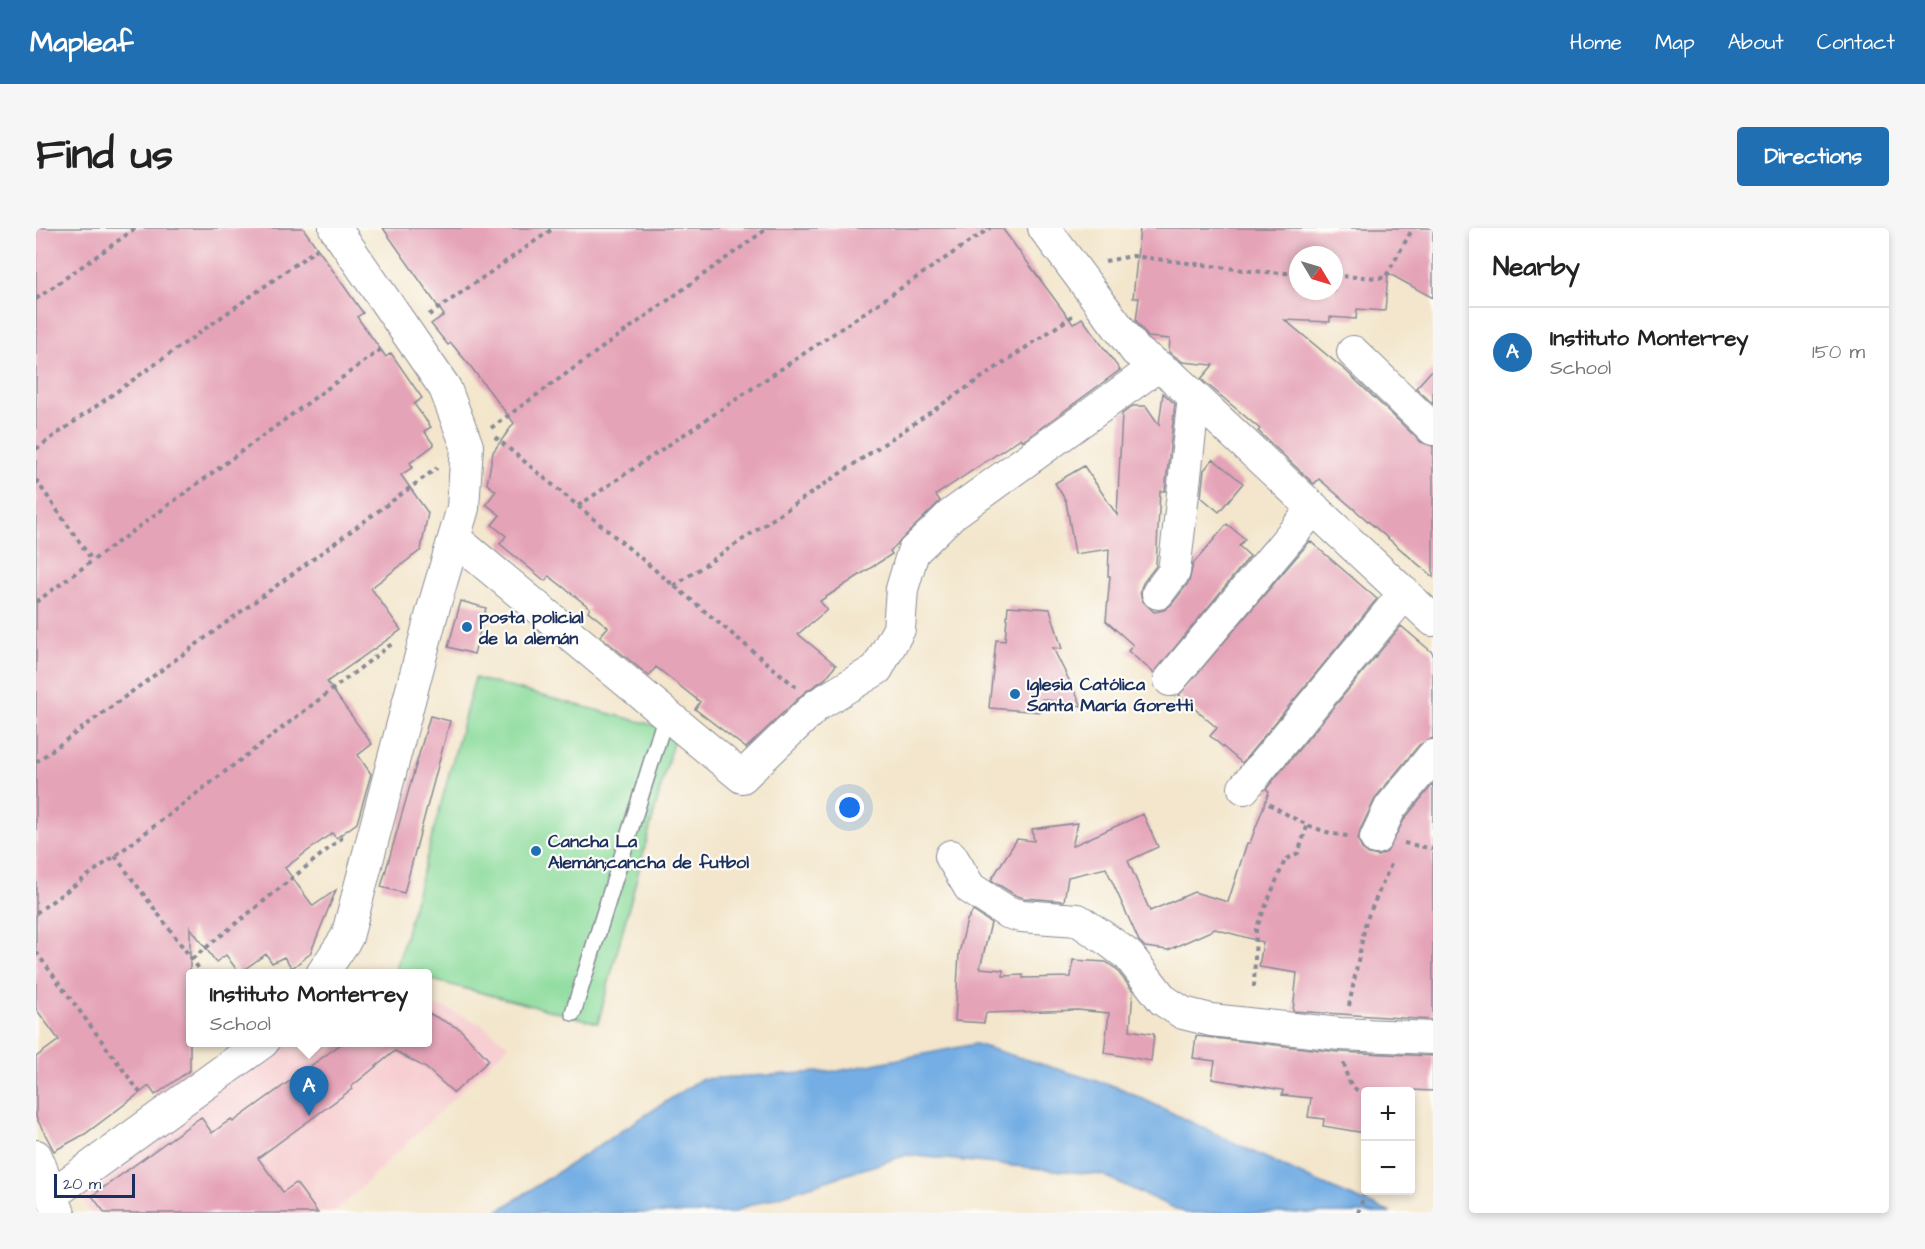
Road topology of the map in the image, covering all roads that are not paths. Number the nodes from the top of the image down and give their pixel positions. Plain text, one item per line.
1 (1044, 228) edge
2 (337, 231) edge
3 (1353, 352) dead end
4 (1155, 368) junction
5 (1194, 397) junction
6 (1433, 429) edge
7 (1314, 508) junction
8 (455, 539) junction
9 (1158, 592) dead end
10 (1405, 593) junction
11 (1433, 620) edge
12 (1170, 680) dead end
13 (666, 715) junction
14 (1433, 756) edge
15 (1244, 788) road end
16 (1388, 840) road end
17 (951, 856) dead end
18 (325, 969) edge
19 (573, 1013) dead end
20 (1433, 1038) edge
21 (256, 1047) edge
22 (36, 1156) edge
23 (56, 1203) edge

1 - 4 street
2 - 8 street
3 - 6 street
4 - 5 street
4 - 13 street
5 - 7 street
5 - 9 street
7 - 10 street
7 - 12 street
8 - 13 street
8 - 18 street
10 - 11 street
10 - 15 street
13 - 19 lane
14 - 16 street
17 - 20 street
21 - 23 street
22 - 23 street

